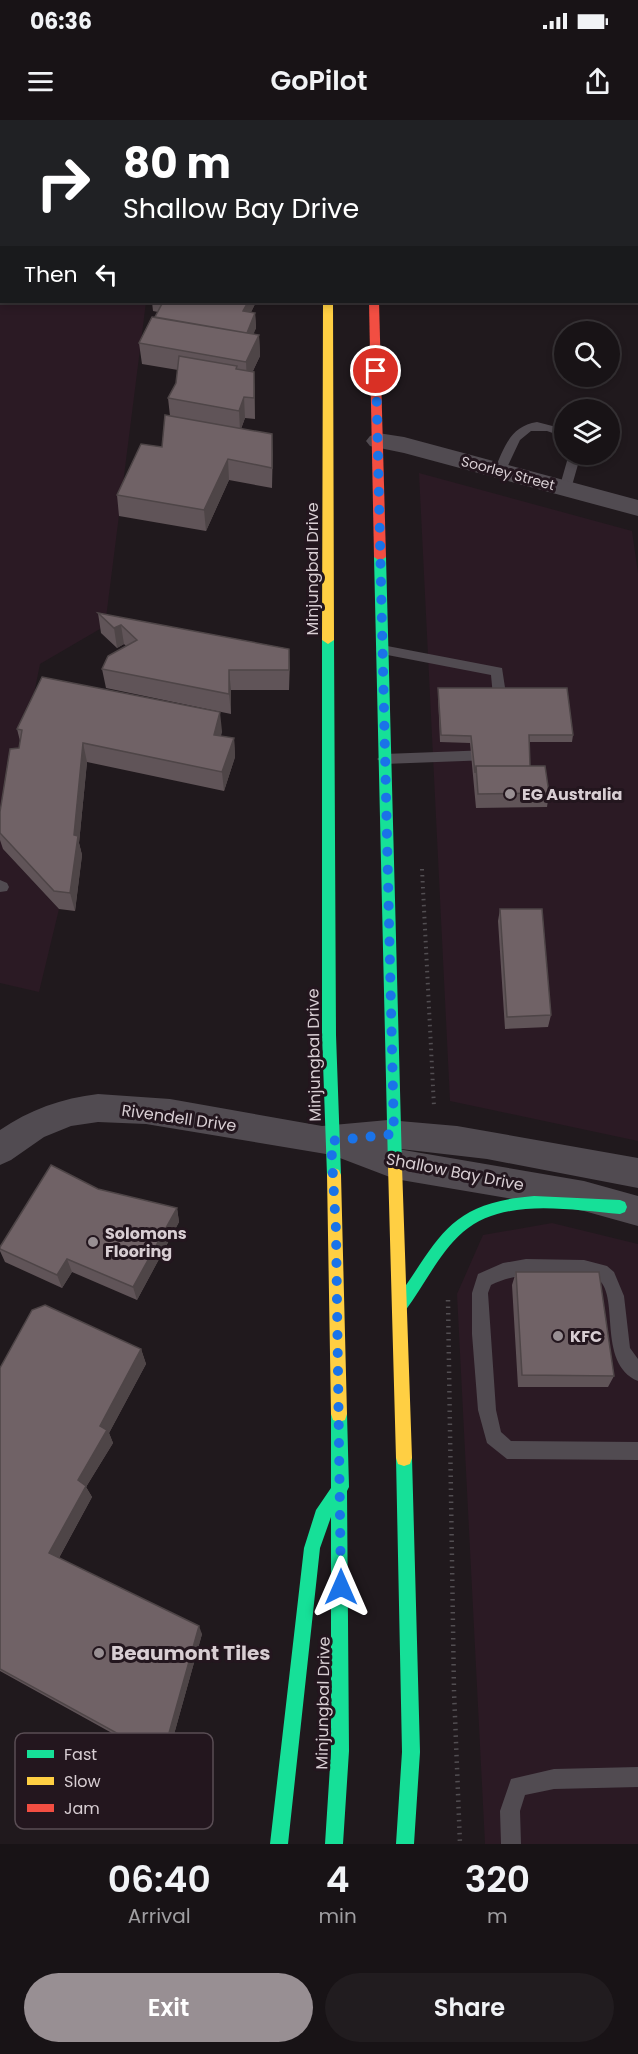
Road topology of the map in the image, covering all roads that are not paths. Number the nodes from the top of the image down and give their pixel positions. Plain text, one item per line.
1 (328, 303) edge
2 (374, 303) edge
3 (554, 430) edge
4 (378, 441) junction
5 (572, 465) edge
6 (500, 471) junction
7 (565, 489) junction
8 (638, 508) edge
9 (382, 650) junction
10 (502, 719) edge
11 (506, 755) edge
12 (384, 759) junction
13 (331, 1141) junction
14 (394, 1149) junction
15 (0, 1150) edge
16 (638, 1173) edge
17 (629, 1209) edge
18 (400, 1306) junction
19 (638, 1372) edge
20 (638, 1451) edge
21 (341, 1486) junction
22 (411, 1752) junction
23 (638, 1777) edge
24 (419, 1833) dead end
25 (279, 1844) edge
26 (334, 1844) edge
27 (405, 1844) edge
28 (512, 1844) edge

1 - 13 main road, Minjungbal Drive
2 - 4 main road
3 - 6 lane
4 - 6 street, Soorley Street
4 - 9 main road
5 - 7 lane
6 - 7 street, Soorley Street
7 - 8 street, Soorley Street
9 - 10 lane
9 - 12 main road
11 - 12 lane
12 - 14 main road
13 - 14 street, Shallow Bay Drive
13 - 15 street, Rivendell Drive
13 - 21 main road, Minjungbal Drive
14 - 16 street, Shallow Bay Drive
14 - 17 street, Shallow Bay Drive
14 - 18 main road
17 - 18 main road
18 - 22 main road
19 - 20 lane
21 - 25 main road
21 - 26 main road, Minjungbal Drive
22 - 24 main road
22 - 27 main road
23 - 28 lane

